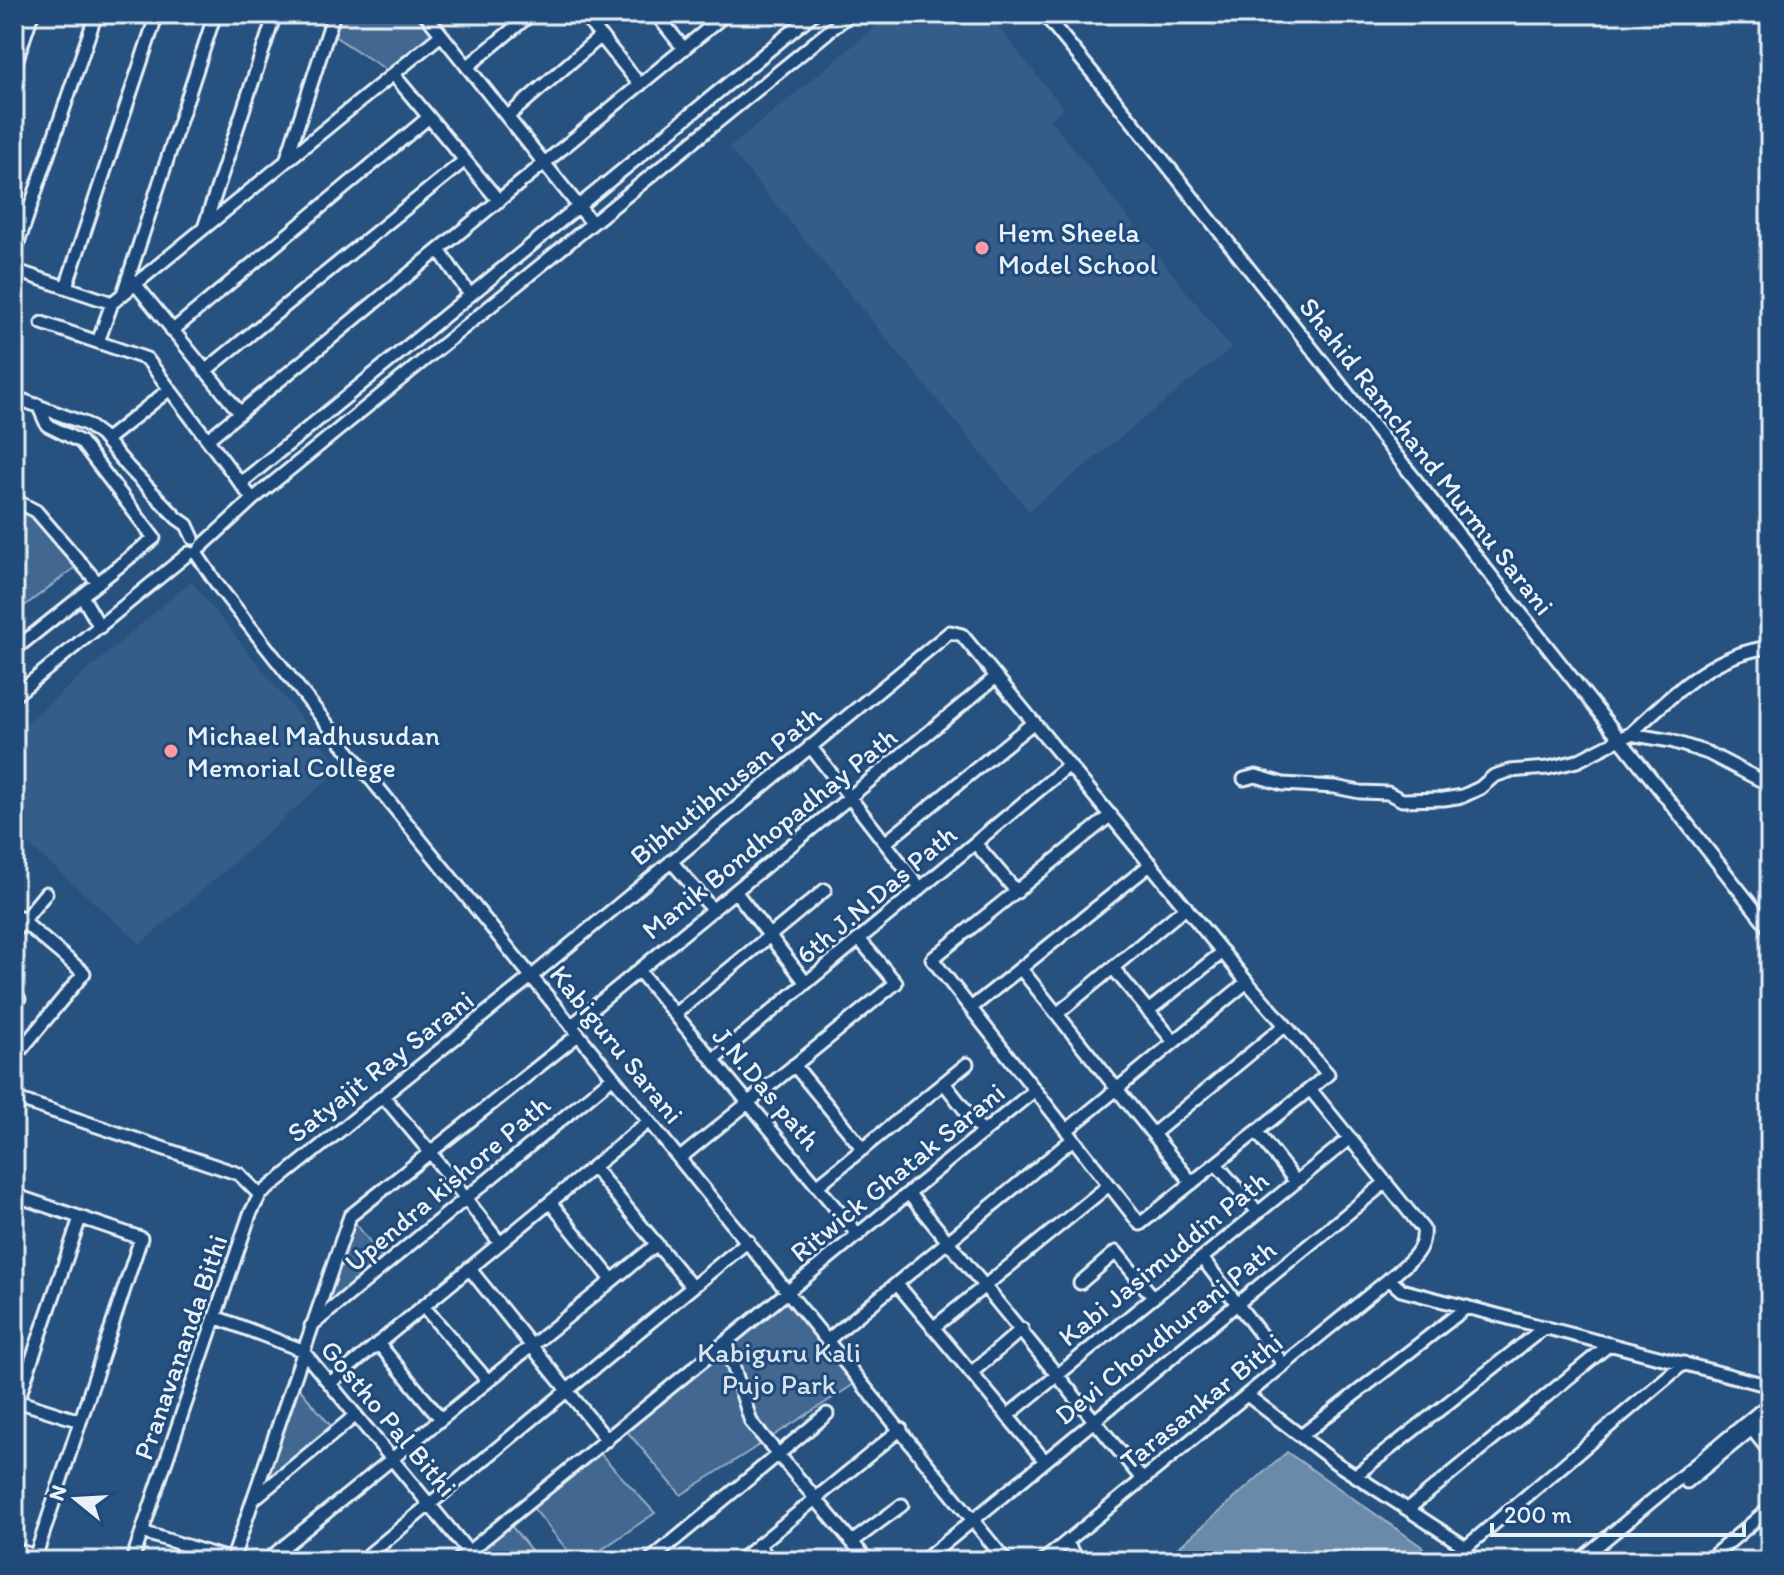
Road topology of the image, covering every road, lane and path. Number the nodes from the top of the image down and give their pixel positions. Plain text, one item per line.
1 (32, 14) edge
2 (96, 14) edge
3 (157, 14) edge
4 (215, 14) edge
5 (275, 14) edge
6 (334, 14) edge
7 (531, 14) edge
8 (583, 14) edge
9 (656, 14) edge
10 (726, 14) edge
11 (813, 14) edge
12 (840, 14) edge
13 (850, 14) edge
14 (1044, 14) edge
15 (430, 16) edge
16 (441, 35) junction
17 (601, 36) junction
18 (684, 49) junction
19 (467, 67) junction
20 (14, 68) edge
21 (393, 74) junction
22 (640, 85) junction
23 (429, 117) junction
24 (507, 117) junction
25 (465, 160) junction
26 (286, 162) junction
27 (545, 164) junction
28 (499, 201) junction
29 (579, 206) junction
30 (590, 221) junction
31 (203, 229) junction
32 (439, 250) junction
33 (14, 255) edge
34 (14, 270) edge
35 (132, 280) junction
36 (66, 287) junction
37 (470, 295) junction
38 (112, 303) junction
39 (42, 323) dead end
40 (172, 331) junction
41 (98, 342) junction
42 (205, 371) junction
43 (170, 389) junction
44 (14, 397) edge
45 (38, 405) junction
46 (240, 413) junction
47 (208, 439) junction
48 (106, 440) junction
49 (241, 483) junction
50 (250, 496) junction
51 (14, 500) edge
52 (194, 546) junction
53 (98, 583) junction
54 (82, 596) junction
55 (100, 627) junction
56 (1770, 647) edge
57 (14, 650) edge
58 (996, 677) junction
59 (14, 696) edge
60 (1034, 722) junction
61 (1625, 737) junction
62 (810, 746) junction
63 (1069, 765) junction
64 (1244, 779) dead end
65 (1770, 785) edge
66 (850, 797) junction
67 (1111, 815) junction
68 (885, 843) junction
69 (975, 843) junction
70 (671, 861) junction
71 (1151, 864) junction
72 (920, 888) junction
73 (825, 890) dead end
74 (735, 891) junction
75 (1017, 892) junction
76 (46, 893) dead end
77 (1186, 907) junction
78 (713, 910) junction
79 (18, 918) edge
80 (1770, 929) edge
81 (14, 932) edge
82 (770, 936) junction
83 (859, 939) junction
84 (1223, 952) junction
85 (1113, 968) junction
86 (1021, 969) junction
87 (639, 971) junction
88 (531, 977) junction
89 (1247, 982) junction
90 (806, 983) junction
91 (971, 1008) junction
92 (1148, 1011) junction
93 (675, 1014) junction
94 (1057, 1014) junction
95 (1285, 1025) junction
96 (575, 1030) junction
97 (1174, 1042) junction
98 (14, 1058) edge
99 (713, 1060) junction
100 (967, 1064) dead end
101 (794, 1065) junction
102 (613, 1077) junction
103 (944, 1083) junction
104 (1117, 1089) junction
105 (1310, 1089) junction
106 (1035, 1090) junction
107 (383, 1096) junction
108 (14, 1098) edge
109 (748, 1102) junction
110 (649, 1121) junction
111 (1257, 1132) junction
112 (983, 1133) junction
113 (1153, 1134) junction
114 (1070, 1135) junction
115 (1350, 1138) junction
116 (863, 1149) junction
117 (430, 1152) junction
118 (680, 1158) junction
119 (1216, 1164) junction
120 (593, 1167) junction
121 (1296, 1182) junction
122 (1386, 1182) junction
123 (1192, 1183) junction
124 (1109, 1185) junction
125 (817, 1186) junction
126 (909, 1194) junction
127 (260, 1195) junction
128 (16, 1196) edge
129 (465, 1199) junction
130 (550, 1202) junction
131 (14, 1210) edge
132 (1258, 1212) junction
133 (80, 1218) junction
134 (858, 1235) junction
135 (748, 1241) junction
136 (950, 1242) junction
137 (500, 1243) junction
138 (657, 1244) junction
139 (1202, 1258) junction
140 (469, 1268) junction
141 (1389, 1279) junction
142 (612, 1280) junction
143 (1080, 1283) dead end
144 (897, 1284) junction
145 (985, 1285) junction
146 (692, 1287) junction
147 (789, 1291) junction
148 (1153, 1297) junction
149 (1237, 1304) junction
150 (423, 1306) junction
151 (1467, 1307) junction
152 (215, 1317) junction
153 (311, 1326) junction
154 (1545, 1327) junction
155 (933, 1328) junction
156 (1022, 1329) junction
157 (829, 1339) junction
158 (378, 1343) junction
159 (726, 1343) junction
160 (1610, 1344) junction
161 (531, 1346) junction
162 (302, 1350) junction
163 (1684, 1363) junction
164 (1284, 1365) junction
165 (971, 1373) junction
166 (1056, 1376) junction
167 (488, 1381) junction
168 (330, 1383) junction
169 (1770, 1386) edge
170 (567, 1390) junction
171 (1247, 1395) junction
172 (1770, 1403) edge
173 (15, 1404) edge
174 (827, 1414) dead end
175 (1770, 1414) edge
176 (356, 1415) junction
177 (1007, 1416) junction
178 (441, 1419) junction
179 (80, 1421) junction
180 (1094, 1421) junction
181 (1749, 1426) junction
182 (901, 1429) junction
183 (1301, 1436) junction
184 (607, 1440) junction
185 (1770, 1452) edge
186 (780, 1453) junction
187 (392, 1459) junction
188 (1045, 1461) junction
189 (1356, 1475) junction
190 (1143, 1480) junction
191 (816, 1498) junction
192 (253, 1500) junction
193 (429, 1504) junction
194 (902, 1505) dead end
195 (1770, 1508) edge
196 (1408, 1509) junction
197 (974, 1519) junction
198 (142, 1532) junction
199 (852, 1542) junction
200 (1066, 1543) junction
201 (758, 1545) junction
202 (1465, 1548) junction
203 (14, 1549) edge
204 (472, 1556) edge
205 (35, 1559) edge
206 (132, 1561) edge
207 (233, 1561) edge
208 (266, 1561) edge
209 (361, 1561) edge
210 (457, 1561) edge
211 (649, 1561) edge
212 (739, 1561) edge
213 (771, 1561) edge
214 (868, 1561) edge
215 (923, 1561) edge
216 (1006, 1561) edge
217 (1043, 1561) edge
218 (1080, 1561) edge
219 (1475, 1561) edge
220 (1579, 1561) edge
221 (1591, 1561) edge
222 (1707, 1561) edge

1 - 20 street
2 - 33 street
3 - 36 street
4 - 35 street
5 - 31 street
6 - 26 street
7 - 19 street
8 - 17 street
9 - 18 street
10 - 18 street
11 - 29 street
12 - 30 street
13 - 30 street
14 - 61 street, Shahid Ramchand Murmu Sarani
15 - 16 street
16 - 19 street
16 - 21 street
17 - 22 street
17 - 24 street
18 - 22 street
19 - 24 street
21 - 23 street
21 - 26 street
22 - 27 street
23 - 25 street
23 - 40 street
24 - 27 street
25 - 28 street
25 - 42 street
26 - 31 street
27 - 28 street
27 - 29 street
28 - 32 street
29 - 30 street
29 - 37 street
30 - 50 street
30 - 52 street
31 - 35 street
32 - 37 street
32 - 46 street
34 - 36 street
35 - 38 street
35 - 40 street
36 - 38 street
37 - 49 street
38 - 41 street
39 - 41 street
40 - 42 street
41 - 43 street
42 - 46 street
43 - 47 street
43 - 48 street
44 - 45 street, Kabiguru Sarani
45 - 48 street, Kabiguru Sarani
45 - 53 street
46 - 47 street
47 - 49 street
48 - 52 street, Kabiguru Sarani
49 - 50 street
50 - 52 street
51 - 53 street
52 - 55 street
52 - 88 street, Kabiguru Sarani
53 - 54 street
54 - 55 street
54 - 57 street
55 - 59 street
56 - 61 street
58 - 60 street
58 - 62 street, Bibhutibhusan Path
58 - 66 street, Manik Bondhopadhay Path
60 - 63 street
60 - 68 street
61 - 64 street
61 - 65 street
61 - 80 street, Shahid Ramchand Murmu Sarani
62 - 66 street
62 - 70 street, Bibhutibhusan Path
63 - 67 street
63 - 69 street, 6th J.N.Das Path
66 - 68 street
66 - 74 street, Manik Bondhopadhay Path
67 - 71 street
67 - 75 street
68 - 72 street
69 - 72 street, 6th J.N.Das Path
69 - 75 street
70 - 78 street
70 - 88 street, Bibhutibhusan Path
71 - 77 street
71 - 86 street
72 - 83 street, 6th J.N.Das Path
73 - 82 street
74 - 78 street, Manik Bondhopadhay Path
74 - 82 street
75 - 91 street
76 - 79 street
77 - 84 street
77 - 85 street
78 - 87 street, Manik Bondhopadhay Path
79 - 81 street
79 - 98 street
82 - 90 street
82 - 93 street
83 - 90 street, 6th J.N.Das Path
83 - 101 street
84 - 89 street
84 - 92 street
85 - 92 street
85 - 94 street
86 - 91 street
86 - 94 street
87 - 93 street, J.N.Das path
87 - 96 street, Manik Bondhopadhay Path
88 - 96 street, Kabiguru Sarani
88 - 107 street, Satyajit Ray Sarani
89 - 95 street
89 - 97 street
90 - 99 street, 6th J.N.Das Path
91 - 106 street
92 - 97 street
93 - 99 street, J.N.Das path
94 - 104 street
95 - 105 street
95 - 113 street
96 - 102 street, Kabiguru Sarani
96 - 117 street, Manik Bondhopadhay Path
97 - 104 street
99 - 109 street, J.N.Das path
100 - 103 street
101 - 109 street
101 - 116 street
102 - 110 street, Kabiguru Sarani
102 - 129 street, Upendra kishore Path
103 - 112 street
103 - 116 street
104 - 113 street
104 - 114 street
105 - 111 street
105 - 115 street
106 - 112 street, Ritwick Ghatak Sarani
106 - 114 street
107 - 117 street
107 - 127 street, Satyajit Ray Sarani
108 - 127 street
109 - 118 street
109 - 125 street, J.N.Das path
110 - 118 street, Kabiguru Sarani
110 - 120 street
111 - 119 street
111 - 121 street
112 - 126 street, Ritwick Ghatak Sarani
113 - 123 street
114 - 124 street
114 - 136 street
115 - 121 street, Kabi Jasimuddin Path
115 - 122 street
116 - 125 street
117 - 129 street
117 - 153 street, Manik Bondhopadhay Path
118 - 135 street, Kabiguru Sarani
119 - 123 street
119 - 132 street
120 - 130 street
120 - 138 street
121 - 132 street, Kabi Jasimuddin Path
122 - 141 street, Tarasankar Bithi
122 - 149 street, Devi Choudhurani Path
123 - 124 street
124 - 145 street
125 - 134 street, J.N.Das path
126 - 134 street, Ritwick Ghatak Sarani
126 - 136 street
127 - 152 street, Pranavananda Bithi
128 - 131 street
128 - 133 street
129 - 137 street
129 - 153 street, Upendra kishore Path
130 - 137 street
130 - 142 street
132 - 139 street, Kabi Jasimuddin Path
133 - 173 street
133 - 179 street
134 - 147 street, Ritwick Ghatak Sarani
135 - 146 street
135 - 147 street, Kabiguru Sarani
136 - 144 street
136 - 145 street
137 - 140 street
138 - 142 street
138 - 146 street
139 - 148 street, Kabi Jasimuddin Path
139 - 149 street
140 - 150 street
140 - 161 street
141 - 151 street
141 - 164 street, Tarasankar Bithi
142 - 161 street
143 - 148 street
144 - 155 street
144 - 157 street
145 - 155 street
145 - 156 street
146 - 170 street
147 - 157 street, Kabiguru Sarani
147 - 159 street, Ritwick Ghatak Sarani
148 - 166 street, Kabi Jasimuddin Path
149 - 164 street
149 - 180 street, Devi Choudhurani Path
150 - 158 street
150 - 167 street
151 - 154 street
151 - 183 street
152 - 162 street, Gostho Pal Bithi
152 - 198 street, Pranavananda Bithi
153 - 162 street, Manik Bondhopadhay Path
154 - 160 street
154 - 189 street
155 - 165 street
156 - 165 street
156 - 166 street
157 - 182 street, Kabiguru Sarani
158 - 168 street
158 - 178 street
159 - 184 street, Ritwick Ghatak Sarani
159 - 186 street
160 - 163 street
160 - 196 street
161 - 167 street
161 - 170 street
162 - 168 street, Gostho Pal Bithi
162 - 192 street, Manik Bondhopadhay Path
163 - 169 street
163 - 202 street
164 - 171 street, Tarasankar Bithi
165 - 177 street
166 - 177 street, Kabi Jasimuddin Path
166 - 180 street
167 - 178 street
168 - 176 street, Gostho Pal Bithi
170 - 184 street
170 - 193 street
171 - 183 street
171 - 190 street, Tarasankar Bithi
172 - 181 street
173 - 179 street
174 - 186 street
175 - 181 street
176 - 187 street, Gostho Pal Bithi
176 - 192 street
177 - 188 street
178 - 187 street
179 - 205 street
180 - 188 street, Devi Choudhurani Path
180 - 190 street
181 - 185 street
181 - 220 street
181 - 221 street
182 - 191 street
182 - 197 street, Kabiguru Sarani
183 - 189 street
184 - 204 street, Ritwick Ghatak Sarani
186 - 191 street
186 - 211 street
187 - 193 street, Gostho Pal Bithi
187 - 208 street
188 - 197 street, Devi Choudhurani Path
189 - 196 street
190 - 200 street, Tarasankar Bithi
191 - 199 street
191 - 201 street
192 - 207 street, Manik Bondhopadhay Path
193 - 204 street, Gostho Pal Bithi
193 - 209 street
194 - 199 street
195 - 222 street
196 - 202 street
197 - 215 street, Devi Choudhurani Path
197 - 216 street, Kabiguru Sarani
198 - 206 street, Pranavananda Bithi
198 - 207 street
199 - 214 street
200 - 217 street, Tarasankar Bithi
200 - 218 street
201 - 212 street
201 - 213 street
202 - 219 street
203 - 205 street
204 - 210 street, Ritwick Ghatak Sarani

